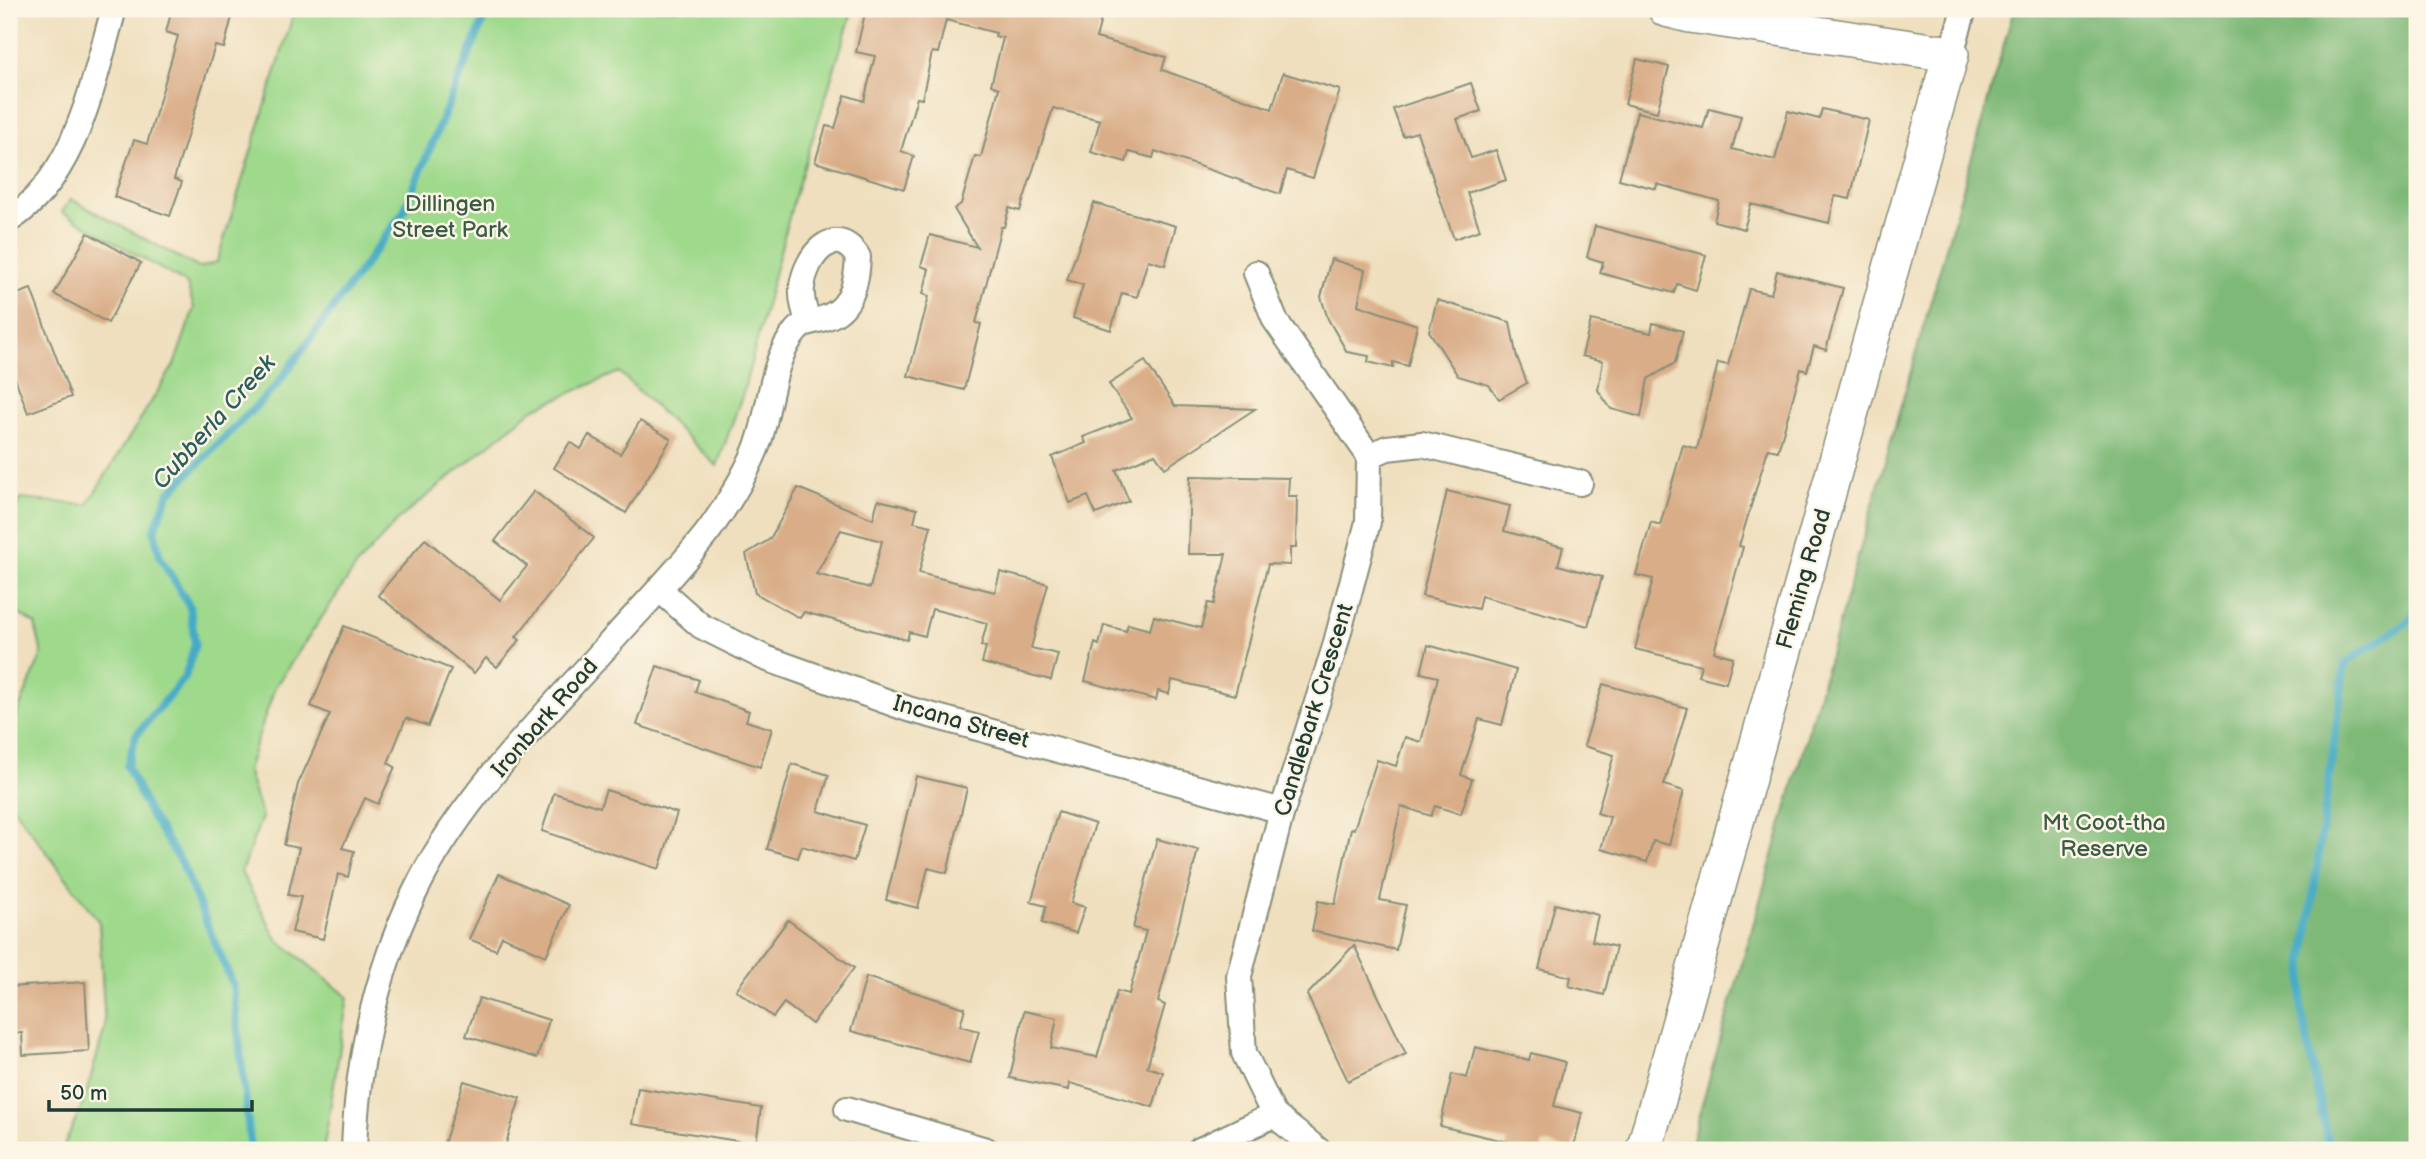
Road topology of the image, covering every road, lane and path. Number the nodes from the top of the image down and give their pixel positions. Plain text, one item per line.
1 (114, 9) edge
2 (1666, 9) edge
3 (1964, 9) edge
4 (1951, 54) junction
5 (9, 220) edge
6 (1256, 273) dead end
7 (808, 320) dead end
8 (1369, 456) junction
9 (1580, 483) dead end
10 (659, 589) junction
11 (1282, 811) junction
12 (847, 1109) dead end
13 (1274, 1115) junction
14 (354, 1150) edge
15 (986, 1150) edge
16 (1199, 1150) edge
17 (1318, 1150) edge
18 (1644, 1150) edge

1 - 5 street
2 - 4 street
3 - 4 street, Fleming Road
4 - 18 street, Fleming Road
6 - 8 street
7 - 10 street, Ironbark Road
8 - 9 street
8 - 11 street, Candlebark Crescent
10 - 11 street, Incana Street
10 - 14 street, Ironbark Road
11 - 13 street, Candlebark Crescent
12 - 15 street
13 - 16 street
13 - 17 street, Candlebark Crescent

